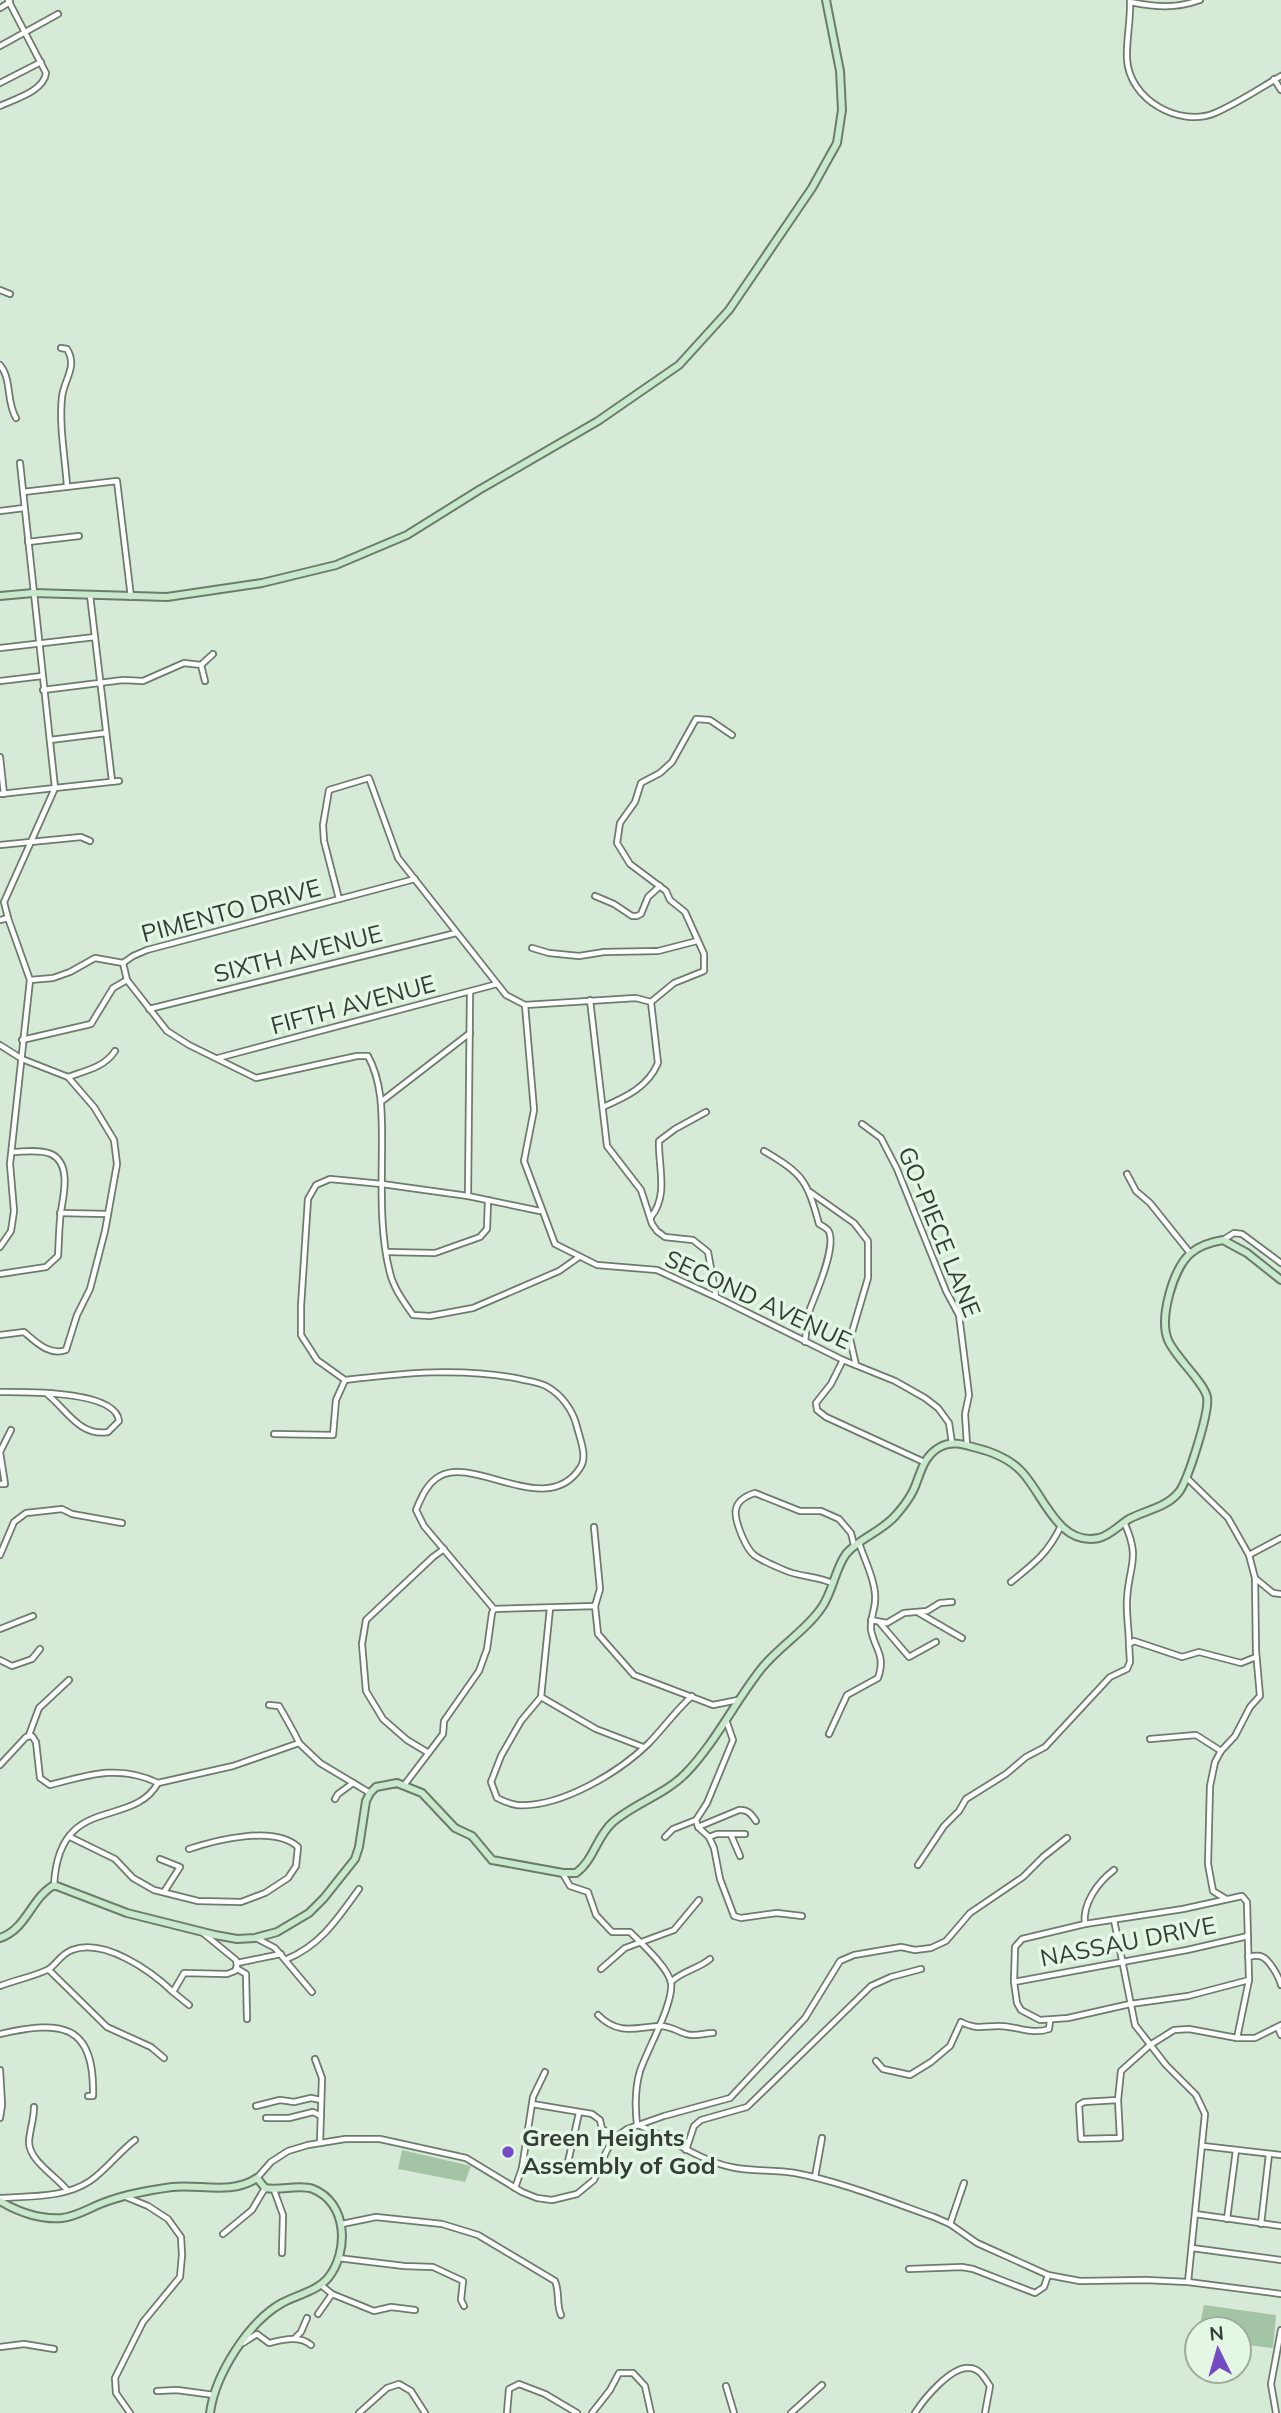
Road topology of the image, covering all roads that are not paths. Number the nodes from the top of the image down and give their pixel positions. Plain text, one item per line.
1 (826, 0) edge
2 (1200, 0) edge
3 (9, 1) edge
4 (1130, 1) edge
5 (0, 8) edge
6 (58, 14) dead end
7 (25, 32) junction
8 (0, 46) edge
9 (41, 62) junction
10 (1281, 76) edge
11 (1274, 79) junction
12 (0, 83) edge
13 (1281, 90) edge
14 (0, 106) edge
15 (0, 290) edge
16 (10, 291) dead end
17 (61, 348) dead end
18 (0, 366) edge
19 (16, 418) dead end
20 (20, 463) dead end
21 (67, 486) junction
22 (23, 492) junction
23 (24, 508) junction
24 (0, 511) edge
25 (79, 536) dead end
26 (28, 542) junction
27 (33, 593) junction
28 (90, 594) junction
29 (0, 596) edge
30 (131, 597) junction
31 (95, 637) junction
32 (38, 644) junction
33 (0, 648) edge
34 (213, 654) dead end
35 (201, 666) junction
36 (42, 676) junction
37 (0, 681) edge
38 (205, 681) dead end
39 (100, 684) junction
40 (43, 690) junction
41 (106, 733) junction
42 (732, 735) dead end
43 (50, 740) junction
44 (0, 757) edge
45 (119, 781) dead end
46 (112, 782) junction
47 (55, 788) junction
48 (2, 794) edge
49 (90, 841) dead end
50 (33, 842) junction
51 (0, 845) edge
52 (415, 879) junction
53 (660, 886) junction
54 (594, 896) dead end
55 (339, 900) junction
56 (8, 918) junction
57 (0, 919) edge
58 (456, 933) junction
59 (697, 941) junction
60 (532, 948) dead end
61 (122, 963) junction
62 (30, 979) junction
63 (127, 980) junction
64 (497, 984) junction
65 (470, 993) junction
66 (590, 1000) junction
67 (651, 1002) junction
68 (525, 1005) junction
69 (149, 1009) junction
70 (470, 1033) junction
71 (22, 1040) junction
72 (0, 1045) edge
73 (115, 1051) dead end
74 (218, 1058) junction
75 (22, 1059) junction
76 (68, 1077) junction
77 (382, 1101) junction
78 (603, 1107) junction
79 (706, 1112) dead end
80 (862, 1124) dead end
81 (764, 1151) dead end
82 (12, 1152) junction
83 (1127, 1174) dead end
84 (382, 1184) junction
85 (810, 1192) junction
86 (468, 1196) junction
87 (488, 1200) junction
88 (541, 1212) junction
89 (61, 1213) junction
90 (108, 1213) junction
91 (650, 1217) junction
92 (1223, 1240) junction
93 (0, 1247) edge
94 (387, 1252) junction
95 (1190, 1253) junction
96 (579, 1257) junction
97 (1281, 1263) edge
98 (0, 1274) edge
99 (1281, 1280) edge
100 (716, 1297) junction
101 (0, 1335) edge
102 (805, 1342) junction
103 (843, 1360) junction
104 (856, 1366) junction
105 (345, 1380) junction
106 (0, 1392) edge
107 (47, 1394) junction
108 (11, 1430) dead end
109 (274, 1434) dead end
110 (952, 1443) junction
111 (968, 1445) junction
112 (924, 1462) junction
113 (1186, 1478) junction
114 (0, 1484) edge
115 (122, 1522) dead end
116 (1124, 1522) junction
117 (1061, 1526) junction
118 (594, 1527) dead end
119 (1281, 1538) edge
120 (856, 1545) junction
121 (444, 1549) junction
122 (0, 1555) edge
123 (1249, 1555) junction
124 (1255, 1578) junction
125 (1011, 1581) dead end
126 (832, 1583) junction
127 (1281, 1594) edge
128 (951, 1602) dead end
129 (595, 1606) junction
130 (550, 1608) junction
131 (494, 1609) junction
132 (918, 1612) junction
133 (33, 1616) dead end
134 (871, 1620) junction
135 (879, 1623) junction
136 (0, 1629) edge
137 (962, 1638) dead end
138 (936, 1642) dead end
139 (1129, 1644) junction
140 (40, 1649) dead end
141 (1256, 1657) junction
142 (0, 1660) edge
143 (69, 1680) dead end
144 (692, 1696) junction
145 (541, 1697) junction
146 (738, 1700) junction
147 (269, 1705) dead end
148 (726, 1720) junction
149 (829, 1734) dead end
150 (29, 1735) junction
151 (1150, 1739) dead end
152 (299, 1743) junction
153 (644, 1747) junction
154 (1221, 1751) junction
155 (427, 1752) junction
156 (0, 1765) edge
157 (158, 1783) junction
158 (353, 1783) junction
159 (405, 1784) junction
160 (370, 1793) junction
161 (335, 1799) dead end
162 (695, 1820) junction
163 (756, 1821) dead end
164 (698, 1827) junction
165 (745, 1834) dead end
166 (731, 1835) junction
167 (709, 1836) junction
168 (70, 1837) junction
169 (665, 1837) dead end
170 (1067, 1839) dead end
171 (189, 1849) dead end
172 (740, 1856) dead end
173 (160, 1859) dead end
174 (918, 1866) dead end
175 (1114, 1870) dead end
176 (563, 1873) junction
177 (54, 1885) junction
178 (359, 1889) dead end
179 (164, 1892) junction
180 (1226, 1899) junction
181 (699, 1900) dead end
182 (802, 1916) dead end
183 (1114, 1920) junction
184 (1085, 1924) junction
185 (202, 1933) junction
186 (1248, 1936) junction
187 (0, 1938) edge
188 (255, 1938) junction
189 (640, 1941) junction
190 (281, 1954) junction
191 (1248, 1957) junction
192 (287, 1959) junction
193 (710, 1959) dead end
194 (1121, 1962) junction
195 (237, 1966) junction
196 (601, 1969) dead end
197 (921, 1969) dead end
198 (49, 1970) junction
199 (1249, 1980) junction
200 (671, 1982) junction
201 (1014, 1982) junction
202 (1281, 1985) edge
203 (0, 1986) edge
204 (173, 1992) junction
205 (312, 1992) dead end
206 (1130, 2004) junction
207 (189, 2005) dead end
208 (598, 2015) dead end
209 (247, 2019) dead end
210 (1050, 2020) junction
211 (660, 2026) junction
212 (1279, 2027) edge
213 (713, 2032) dead end
214 (0, 2034) edge
215 (1281, 2035) edge
216 (1237, 2038) junction
217 (1150, 2045) junction
218 (164, 2057) dead end
219 (315, 2059) dead end
220 (876, 2061) dead end
221 (0, 2070) edge
222 (545, 2072) dead end
223 (88, 2096) dead end
224 (321, 2100) junction
225 (1118, 2100) junction
226 (532, 2105) junction
227 (256, 2106) dead end
228 (34, 2107) dead end
229 (579, 2113) junction
230 (321, 2116) junction
231 (0, 2118) edge
232 (266, 2118) dead end
233 (637, 2125) junction
234 (617, 2136) junction
235 (822, 2138) dead end
236 (135, 2140) dead end
237 (320, 2143) junction
238 (1203, 2146) junction
239 (686, 2150) junction
240 (1236, 2150) junction
241 (1269, 2154) junction
242 (1281, 2155) edge
243 (522, 2168) junction
244 (815, 2177) junction
245 (257, 2178) junction
246 (964, 2183) dead end
247 (265, 2188) junction
248 (515, 2188) junction
249 (67, 2190) junction
250 (274, 2190) junction
251 (125, 2197) junction
252 (0, 2199) edge
253 (1195, 2214) junction
254 (245, 2216) junction
255 (1227, 2219) junction
256 (342, 2224) junction
257 (950, 2224) junction
258 (1261, 2224) junction
259 (1281, 2225) edge
260 (244, 2226) dead end
261 (223, 2234) dead end
262 (1191, 2248) junction
263 (282, 2253) dead end
264 (338, 2258) junction
265 (1281, 2260) edge
266 (909, 2269) dead end
267 (1048, 2275) junction
268 (1188, 2282) junction
269 (321, 2285) junction
270 (332, 2294) junction
271 (1281, 2294) edge
272 (464, 2306) dead end
273 (415, 2311) dead end
274 (318, 2314) dead end
275 (561, 2315) dead end
276 (307, 2318) dead end
277 (1281, 2330) edge
278 (295, 2339) junction
279 (238, 2346) junction
280 (311, 2346) dead end
281 (0, 2347) edge
282 (54, 2349) dead end
283 (822, 2385) dead end
284 (726, 2386) dead end
285 (157, 2391) dead end
286 (214, 2395) junction
287 (130, 2413) edge
288 (210, 2413) edge
289 (359, 2413) edge
290 (425, 2413) edge
291 (507, 2413) edge
292 (577, 2413) edge
293 (592, 2413) edge
294 (651, 2413) edge
295 (734, 2413) edge
296 (791, 2413) edge
297 (915, 2413) edge
298 (985, 2413) edge
299 (1276, 2413) edge

1 - 30 street
2 - 4 street
3 - 5 street
3 - 7 street
4 - 11 street
6 - 7 street
7 - 8 street
7 - 9 street
9 - 12 street
9 - 14 street
10 - 11 street
11 - 13 street
15 - 16 street
17 - 21 street
18 - 19 street
20 - 22 street
21 - 22 street
21 - 30 street
22 - 23 street
23 - 24 street
23 - 26 street
25 - 26 street
26 - 27 street
27 - 28 street
27 - 29 street
27 - 32 street
28 - 30 street
28 - 31 street
31 - 32 street
31 - 39 street
32 - 33 street
32 - 36 street
34 - 35 street
35 - 38 street
35 - 39 street
36 - 37 street
36 - 40 street
39 - 40 street
39 - 41 street
40 - 43 street
41 - 43 street
41 - 46 street
42 - 53 street
43 - 47 street
44 - 48 street
45 - 46 street
46 - 47 street
47 - 48 street
47 - 50 street
49 - 50 street
50 - 51 street
50 - 56 street
52 - 55 street, PIMENTO DRIVE
52 - 55 street
52 - 58 street
53 - 54 street
53 - 59 street
55 - 61 street, PIMENTO DRIVE
56 - 57 street
56 - 62 street
58 - 64 street
58 - 69 street, SIXTH AVENUE
59 - 60 street
59 - 67 street
61 - 62 street
61 - 63 street, PIMENTO DRIVE
62 - 71 street
63 - 69 street, PIMENTO DRIVE
63 - 71 street
64 - 65 street, FIFTH AVENUE
64 - 68 street
65 - 70 street
65 - 74 street, FIFTH AVENUE
66 - 67 street
66 - 68 street
66 - 78 street
67 - 78 street
68 - 88 street, SECOND AVENUE
69 - 74 street, PIMENTO DRIVE
70 - 77 street
70 - 86 street
71 - 75 street
72 - 75 street
73 - 76 street
74 - 77 street, PIMENTO DRIVE
75 - 76 street
75 - 82 street
76 - 90 street
77 - 84 street, PIMENTO DRIVE
78 - 91 street
79 - 91 street
80 - 111 street, GO-PIECE LANE
81 - 85 street
82 - 89 street
82 - 93 street
83 - 95 street
84 - 86 street
84 - 94 street, PIMENTO DRIVE
84 - 105 street
85 - 102 street
85 - 104 street
86 - 87 street
87 - 88 street
87 - 94 street
88 - 96 street, SECOND AVENUE
89 - 90 street
89 - 98 street
90 - 101 street
91 - 100 street
92 - 95 street
92 - 97 street
92 - 99 street
94 - 96 street, PIMENTO DRIVE
95 - 113 street
96 - 100 street, SECOND AVENUE
100 - 102 street, SECOND AVENUE
102 - 103 street, SECOND AVENUE
103 - 104 street, SECOND AVENUE
103 - 112 street
104 - 110 street, SECOND AVENUE
105 - 109 street
105 - 121 street
106 - 107 street
107 - 107 street
108 - 114 street
110 - 111 street
110 - 112 street
111 - 117 street
112 - 120 street
113 - 116 street
113 - 123 street
115 - 122 street
116 - 117 street
116 - 139 street
117 - 125 street
118 - 129 street
119 - 123 street
120 - 126 street
120 - 126 street
120 - 134 street
121 - 131 street
121 - 155 street
123 - 124 street
124 - 127 street
124 - 141 street
126 - 146 street
128 - 132 street
129 - 130 street
129 - 144 street
130 - 131 street
130 - 145 street
131 - 155 street
132 - 135 street
132 - 137 street
133 - 136 street
134 - 135 street
134 - 149 street
135 - 138 street
139 - 141 street
139 - 174 street
140 - 142 street
141 - 154 street
143 - 150 street
144 - 146 street
144 - 153 street
145 - 153 street
145 - 153 street
146 - 148 street
147 - 152 street
148 - 162 street
148 - 176 street
150 - 156 street
150 - 157 street
151 - 154 street
152 - 157 street
152 - 158 street
154 - 180 street
155 - 159 street
157 - 168 street
158 - 160 street
158 - 161 street
159 - 160 street
159 - 176 street
160 - 188 street
162 - 164 street
162 - 169 street
163 - 164 street
164 - 167 street
165 - 166 street
166 - 167 street
166 - 172 street
167 - 182 street
168 - 177 street
168 - 179 street
170 - 233 street
171 - 179 street
173 - 179 street
175 - 184 street
176 - 189 street
177 - 185 street
177 - 187 street
178 - 192 street
180 - 183 street
180 - 186 street
181 - 189 street
183 - 184 street
183 - 194 street
184 - 201 street
185 - 188 street
185 - 195 street
186 - 191 street
186 - 194 street, NASSAU DRIVE
188 - 190 street
189 - 196 street
189 - 200 street
190 - 192 street
190 - 195 street
191 - 199 street
191 - 202 street
192 - 205 street
193 - 200 street
194 - 201 street, NASSAU DRIVE
194 - 206 street
195 - 204 street
195 - 209 street
197 - 239 street
198 - 203 street
198 - 204 street
198 - 218 street
199 - 206 street
199 - 216 street
200 - 211 street
201 - 210 street
204 - 207 street
206 - 210 street
206 - 217 street
208 - 211 street
210 - 220 street
211 - 213 street
211 - 233 street
212 - 215 street
212 - 216 street
214 - 223 street
216 - 217 street
217 - 225 street
217 - 238 street
219 - 224 street
221 - 231 street
222 - 226 street
224 - 227 street
224 - 230 street
225 - 225 street
226 - 229 street
226 - 243 street
228 - 249 street
229 - 234 street
229 - 243 street
230 - 232 street
230 - 237 street
233 - 234 street
233 - 239 street
234 - 248 street
235 - 244 street
236 - 249 street
237 - 245 street
237 - 248 street
238 - 240 street
238 - 253 street
239 - 244 street
240 - 241 street
240 - 255 street
241 - 242 street
241 - 258 street
243 - 248 street
244 - 257 street
245 - 247 street
245 - 251 street
246 - 257 street
247 - 250 street
247 - 254 street
249 - 252 street
250 - 256 street
250 - 263 street
251 - 252 street
251 - 287 street
253 - 255 street
253 - 262 street
254 - 260 street
254 - 261 street
255 - 258 street
256 - 264 street
256 - 275 street
257 - 267 street
258 - 259 street
262 - 265 street
262 - 268 street
264 - 269 street
264 - 272 street
266 - 267 street
267 - 268 street
268 - 271 street
269 - 270 street
269 - 279 street
270 - 273 street
270 - 274 street
276 - 278 street
277 - 299 street
278 - 279 street
278 - 280 street
279 - 286 street
281 - 282 street
283 - 296 street
284 - 295 street
285 - 286 street
286 - 288 street
289 - 290 street
291 - 292 street
293 - 294 street
297 - 298 street

